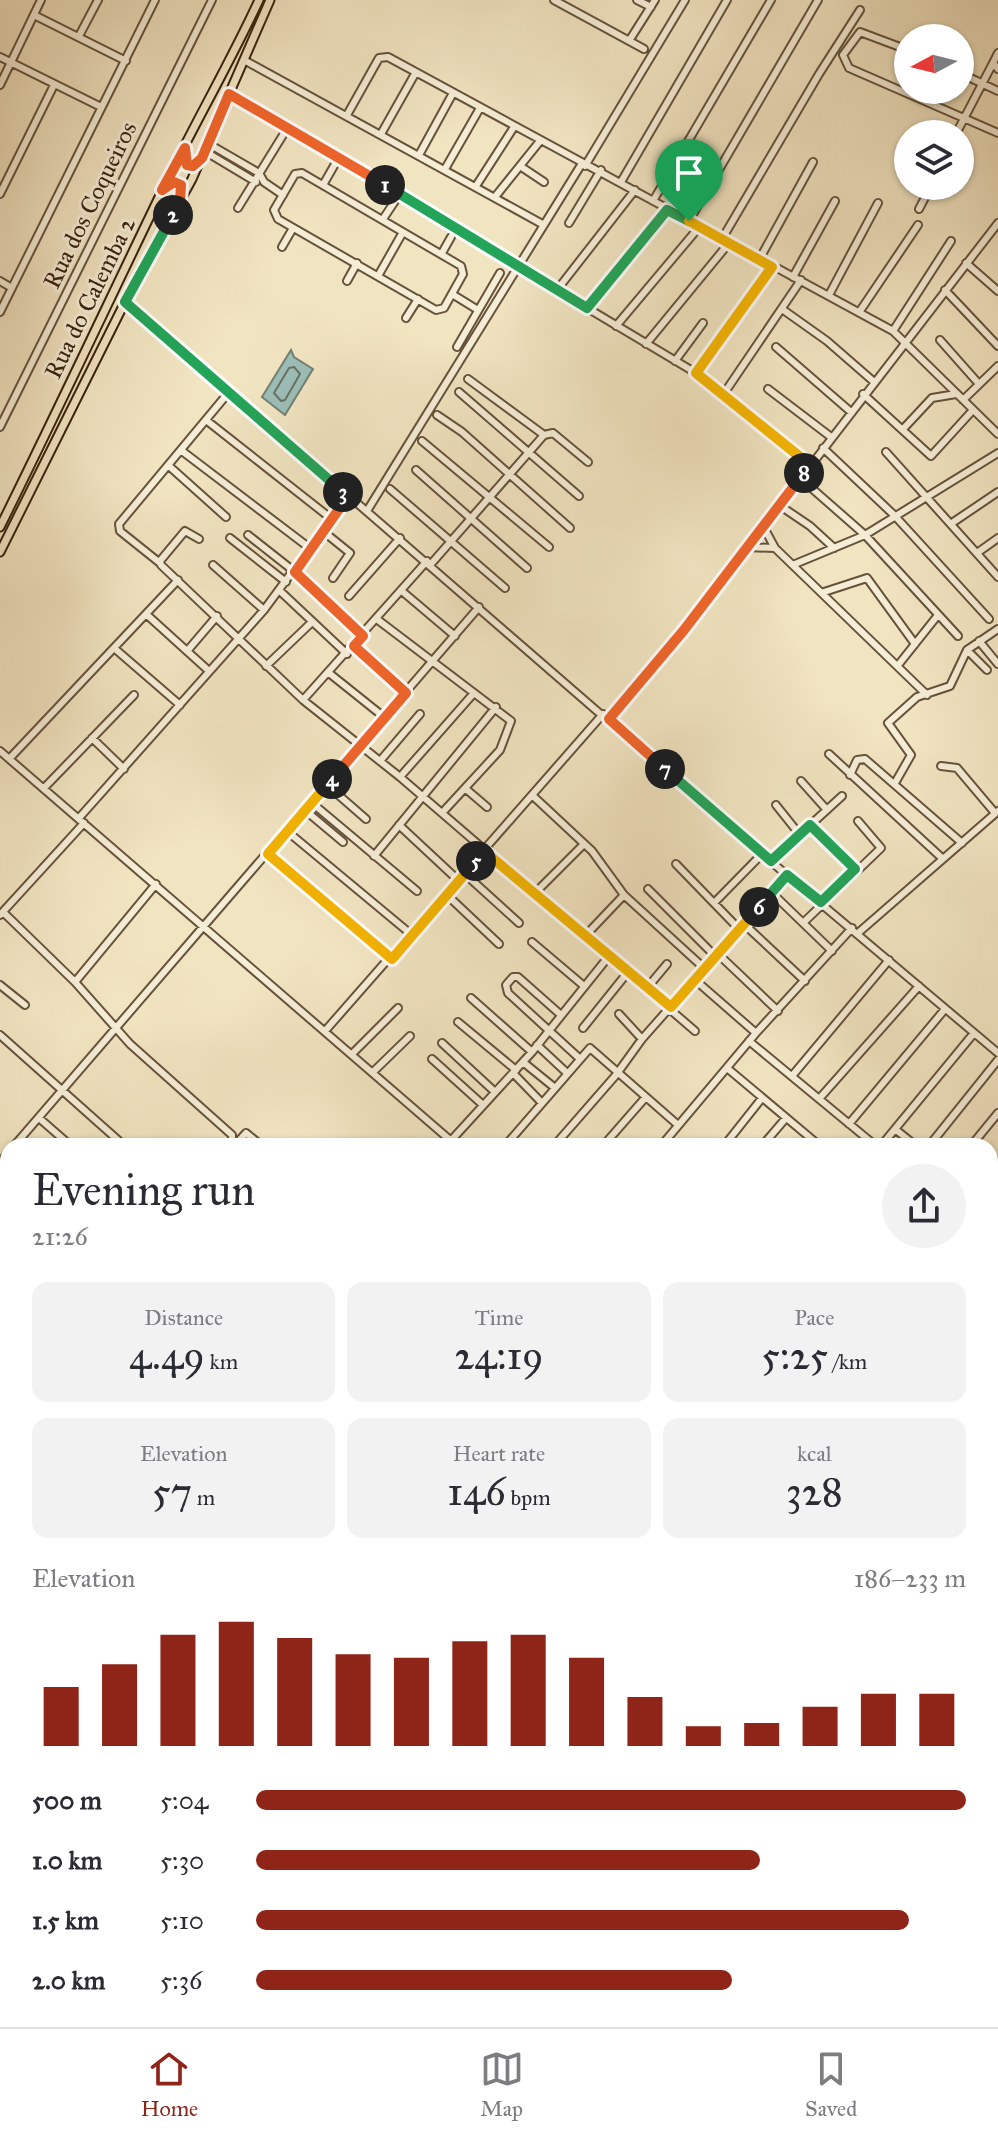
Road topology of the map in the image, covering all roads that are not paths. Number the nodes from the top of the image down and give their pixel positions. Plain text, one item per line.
1 (41, 0) edge
2 (98, 0) edge
3 (155, 0) edge
4 (212, 0) edge
5 (259, 0) edge
6 (270, 0) edge
7 (554, 0) edge
8 (637, 0) edge
9 (655, 0) edge
10 (685, 0) edge
11 (727, 0) edge
12 (771, 0) edge
13 (818, 0) edge
14 (568, 3) edge
15 (651, 7) junction
16 (860, 10) dead end
17 (34, 15) junction
18 (79, 36) junction
19 (629, 41) junction
20 (894, 45) edge
21 (644, 49) dead end
22 (998, 53) edge
23 (0, 57) edge
24 (244, 60) junction
25 (126, 61) junction
26 (12, 63) junction
27 (995, 66) edge
28 (416, 72) junction
29 (974, 80) edge
30 (981, 83) junction
31 (0, 85) edge
32 (54, 85) junction
33 (894, 88) edge
34 (998, 91) edge
35 (453, 93) junction
36 (229, 94) junction
37 (932, 104) edge
38 (101, 107) junction
39 (480, 108) junction
40 (347, 115) junction
41 (964, 118) junction
42 (514, 127) junction
43 (998, 133) edge
44 (381, 134) junction
45 (283, 135) dead end
46 (540, 141) junction
47 (185, 148) junction
48 (206, 151) junction
49 (419, 155) junction
50 (813, 162) dead end
51 (335, 164) dead end
52 (583, 165) junction
53 (520, 166) junction
54 (445, 169) junction
55 (601, 170) junction
56 (259, 173) junction
57 (254, 182) junction
58 (264, 182) junction
59 (544, 182) dead end
60 (621, 182) junction
61 (323, 185) junction
62 (476, 186) junction
63 (162, 190) junction
64 (635, 190) junction
65 (0, 194) edge
66 (283, 195) junction
67 (495, 197) junction
68 (924, 200) edge
69 (180, 201) junction
70 (395, 201) dead end
71 (653, 201) junction
72 (835, 201) dead end
73 (878, 203) dead end
74 (238, 208) dead end
75 (919, 209) dead end
76 (667, 210) junction
77 (383, 219) junction
78 (689, 221) junction
79 (569, 223) dead end
80 (998, 223) edge
81 (544, 225) junction
82 (918, 225) dead end
83 (700, 226) junction
84 (293, 228) junction
85 (403, 232) junction
86 (451, 237) dead end
87 (722, 239) junction
88 (951, 241) dead end
89 (729, 243) junction
90 (282, 247) dead end
91 (442, 253) junction
92 (759, 260) junction
93 (357, 263) junction
94 (966, 263) junction
95 (518, 266) junction
96 (772, 267) junction
97 (500, 273) dead end
98 (378, 276) junction
99 (797, 278) junction
100 (0, 281) edge
101 (347, 281) dead end
102 (12, 288) junction
103 (557, 290) junction
104 (945, 290) junction
105 (998, 291) edge
106 (452, 294) junction
107 (829, 295) junction
108 (418, 299) junction
109 (125, 302) junction
110 (587, 308) junction
111 (782, 309) junction
112 (478, 310) junction
113 (860, 311) junction
114 (0, 312) edge
115 (406, 318) dead end
116 (703, 323) dead end
117 (616, 326) junction
118 (893, 331) junction
119 (940, 340) dead end
120 (906, 341) junction
121 (646, 344) junction
122 (998, 346) edge
123 (457, 347) dead end
124 (776, 347) dead end
125 (675, 361) junction
126 (998, 366) edge
127 (696, 373) junction
128 (468, 379) dead end
129 (873, 381) junction
130 (979, 384) junction
131 (768, 389) dead end
132 (229, 392) junction
133 (459, 392) dead end
134 (863, 394) junction
135 (956, 394) junction
136 (723, 395) junction
137 (963, 400) junction
138 (973, 410) junction
139 (851, 412) junction
140 (437, 415) dead end
141 (206, 420) junction
142 (998, 420) edge
143 (0, 427) edge
144 (991, 427) junction
145 (904, 428) junction
146 (998, 434) edge
147 (544, 435) junction
148 (831, 437) junction
149 (422, 441) dead end
150 (823, 448) junction
151 (182, 451) junction
152 (529, 452) junction
153 (886, 452) dead end
154 (998, 453) edge
155 (588, 462) dead end
156 (810, 465) junction
157 (169, 466) junction
158 (416, 470) dead end
159 (510, 474) junction
160 (800, 478) junction
161 (390, 489) dead end
162 (998, 492) edge
163 (348, 496) junction
164 (579, 496) dead end
165 (490, 497) junction
166 (929, 497) junction
167 (779, 505) junction
168 (367, 511) junction
169 (894, 515) junction
170 (226, 517) dead end
171 (333, 520) junction
172 (470, 520) junction
173 (952, 523) junction
174 (763, 526) junction
175 (0, 527) edge
176 (570, 528) dead end
177 (324, 532) junction
178 (248, 535) dead end
179 (865, 535) junction
180 (230, 538) dead end
181 (400, 538) junction
182 (998, 538) edge
183 (199, 539) dead end
184 (451, 542) junction
185 (549, 547) dead end
186 (746, 547) junction
187 (775, 548) junction
188 (834, 548) junction
189 (311, 549) junction
190 (0, 552) edge
191 (977, 553) junction
192 (160, 563) junction
193 (429, 563) junction
194 (795, 564) junction
195 (213, 565) dead end
196 (527, 568) dead end
197 (295, 572) junction
198 (998, 577) edge
199 (333, 578) dead end
200 (178, 580) junction
201 (286, 582) junction
202 (505, 588) dead end
203 (280, 591) junction
204 (403, 592) junction
205 (824, 592) junction
206 (349, 596) dead end
207 (479, 607) junction
208 (264, 610) junction
209 (146, 614) junction
210 (938, 615) junction
211 (217, 616) junction
212 (989, 619) dead end
213 (378, 620) junction
214 (312, 622) junction
215 (998, 629) edge
216 (363, 636) junction
217 (455, 636) junction
218 (958, 636) dead end
219 (240, 639) junction
220 (979, 641) junction
221 (915, 644) junction
222 (354, 646) junction
223 (114, 648) junction
224 (188, 650) junction
225 (967, 650) junction
226 (347, 654) junction
227 (433, 663) junction
228 (899, 664) junction
229 (998, 664) edge
230 (266, 666) junction
231 (987, 670) dead end
232 (209, 671) junction
233 (329, 673) junction
234 (406, 693) junction
235 (474, 693) junction
236 (134, 695) dead end
237 (927, 695) junction
238 (303, 700) junction
239 (180, 705) junction
240 (496, 707) junction
241 (420, 714) dead end
242 (606, 716) junction
243 (384, 717) junction
244 (92, 738) junction
245 (360, 745) junction
246 (0, 751) edge
247 (829, 754) dead end
248 (10, 758) junction
249 (380, 761) junction
250 (941, 766) dead end
251 (124, 769) junction
252 (850, 775) junction
253 (400, 777) junction
254 (801, 781) dead end
255 (895, 783) junction
256 (327, 785) junction
257 (45, 787) junction
258 (466, 789) junction
259 (421, 795) junction
260 (533, 796) junction
261 (842, 796) dead end
262 (312, 803) junction
263 (776, 805) dead end
264 (487, 807) dead end
265 (827, 810) junction
266 (306, 811) junction
267 (996, 812) edge
268 (442, 813) junction
269 (366, 819) dead end
270 (82, 820) junction
271 (858, 821) dead end
272 (399, 825) junction
273 (810, 825) junction
274 (288, 832) junction
275 (800, 835) junction
276 (343, 842) dead end
277 (962, 843) junction
278 (584, 844) junction
279 (485, 852) junction
280 (268, 854) junction
281 (762, 854) junction
282 (374, 856) junction
283 (943, 859) junction
284 (771, 861) junction
285 (676, 864) dead end
286 (855, 869) junction
287 (465, 874) junction
288 (787, 875) junction
289 (459, 881) junction
290 (156, 884) junction
291 (648, 889) dead end
292 (417, 891) dead end
293 (535, 893) junction
294 (772, 893) junction
295 (447, 895) junction
296 (624, 895) junction
297 (821, 902) junction
298 (714, 903) junction
299 (2, 914) edge
300 (519, 923) dead end
301 (803, 923) junction
302 (204, 926) junction
303 (741, 926) junction
304 (855, 930) junction
305 (412, 935) junction
306 (585, 936) junction
307 (532, 942) dead end
308 (499, 944) dead end
309 (832, 951) junction
310 (716, 954) junction
311 (609, 956) junction
312 (392, 959) junction
313 (889, 960) junction
314 (667, 964) dead end
315 (704, 968) junction
316 (628, 972) junction
317 (694, 979) junction
318 (805, 981) junction
319 (75, 982) junction
320 (0, 985) edge
321 (584, 986) junction
322 (919, 986) junction
323 (647, 988) junction
324 (471, 998) dead end
325 (25, 1005) dead end
326 (671, 1007) junction
327 (398, 1008) dead end
328 (945, 1009) junction
329 (778, 1011) junction
330 (619, 1014) dead end
331 (561, 1015) junction
332 (458, 1022) dead end
333 (583, 1028) dead end
334 (117, 1029) junction
335 (549, 1030) junction
336 (325, 1031) junction
337 (695, 1031) dead end
338 (756, 1033) junction
339 (974, 1033) junction
340 (0, 1035) edge
341 (410, 1036) dead end
342 (642, 1039) junction
343 (749, 1041) junction
344 (442, 1043) dead end
345 (537, 1045) junction
346 (532, 1052) junction
347 (998, 1053) edge
348 (352, 1054) junction
349 (579, 1058) junction
350 (432, 1059) dead end
351 (998, 1060) edge
352 (523, 1062) junction
353 (727, 1068) junction
354 (514, 1071) junction
355 (373, 1072) junction
356 (567, 1073) junction
357 (616, 1075) junction
358 (792, 1076) junction
359 (555, 1088) junction
360 (63, 1091) junction
361 (495, 1092) junction
362 (645, 1098) junction
363 (762, 1098) junction
364 (819, 1099) junction
365 (542, 1103) junction
366 (483, 1105) junction
367 (998, 1113) edge
368 (39, 1118) junction
369 (786, 1118) junction
370 (849, 1124) junction
371 (678, 1125) junction
372 (895, 1129) junction
373 (21, 1138) edge
374 (62, 1138) edge
375 (116, 1138) edge
376 (233, 1138) edge
377 (445, 1138) edge
378 (457, 1138) edge
379 (512, 1138) edge
380 (561, 1138) edge
381 (610, 1138) edge
382 (667, 1138) edge
383 (730, 1138) edge
384 (769, 1138) edge
385 (804, 1138) edge
386 (869, 1138) edge
387 (888, 1138) edge
388 (906, 1138) edge
389 (935, 1138) edge
390 (978, 1138) edge

1 - 17 street
2 - 18 street
3 - 25 street
4 - 143 street, Rua dos Coqueiros
5 - 47 main road, Rua do Calemba 2
6 - 24 main road, Rua do Calemba 2
7 - 14 street
8 - 15 street
9 - 15 street
10 - 52 street
11 - 60 street
12 - 71 street
13 - 78 street
14 - 19 street
15 - 19 street
16 - 87 street
17 - 18 street
17 - 26 street
18 - 25 street
19 - 21 street
20 - 33 street
22 - 27 street
23 - 26 street
24 - 36 main road, Rua do Calemba 2
24 - 40 street
25 - 38 street
26 - 31 street
26 - 32 street
27 - 30 street
28 - 35 street
28 - 40 street
28 - 44 street
29 - 30 street
30 - 34 street
30 - 41 street
32 - 38 street
32 - 65 street
35 - 39 street
35 - 49 street
36 - 48 main road, Rua do Calemba 2
36 - 95 street
37 - 41 street
38 - 102 street
39 - 42 street
39 - 54 street
40 - 44 street
41 - 43 street
42 - 46 street
42 - 62 street
44 - 49 street
45 - 56 street
46 - 52 street
46 - 53 street
47 - 48 main road
47 - 63 main road, Rua do Calemba 2
48 - 56 street
48 - 57 street
48 - 69 main road, Rua do Calemba 2
49 - 54 street
50 - 92 street
51 - 61 street
52 - 55 street
52 - 81 street
53 - 59 street
53 - 67 street
54 - 62 street
55 - 60 street
55 - 79 street
56 - 57 street
56 - 58 street
57 - 58 street
57 - 74 street
58 - 66 street
60 - 64 street
61 - 66 street
61 - 77 street
62 - 67 street
63 - 69 main road
63 - 175 main road, Rua do Calemba 2
64 - 71 street
64 - 103 street
66 - 84 street
67 - 81 street
68 - 75 street
69 - 109 main road, Rua do Calemba 2
70 - 77 street
71 - 76 street
72 - 99 street
73 - 107 street
76 - 78 street
76 - 110 street
77 - 85 street
78 - 83 street
80 - 94 street
81 - 95 street
82 - 113 street
83 - 87 street
83 - 117 street
84 - 90 street
84 - 93 street
85 - 91 street
85 - 98 street
86 - 91 street
87 - 89 street
88 - 118 street
89 - 92 street
89 - 121 street
91 - 106 street
92 - 96 street
93 - 98 street
93 - 101 street
94 - 104 street
94 - 105 street
95 - 103 street
95 - 168 street
96 - 99 street
96 - 127 street
97 - 112 street
98 - 108 street
99 - 107 street
99 - 111 street
100 - 102 street
102 - 114 street
103 - 110 street
104 - 120 street
104 - 122 street
106 - 108 street
106 - 112 street
107 - 113 street
108 - 115 street
109 - 132 street
109 - 190 main road, Rua do Calemba 2
110 - 117 street
111 - 129 street
111 - 136 street
112 - 123 street
113 - 118 street
116 - 125 street
117 - 121 street
118 - 120 street
119 - 130 street
120 - 129 street
120 - 135 street
121 - 125 street
124 - 139 street
125 - 127 street
126 - 130 street
127 - 136 street
128 - 147 street
129 - 134 street
130 - 137 street
131 - 148 street
132 - 141 street
132 - 163 street
133 - 152 street
134 - 139 street
134 - 145 street
135 - 137 street
135 - 145 street
136 - 156 street
137 - 138 street
138 - 144 street
138 - 145 street
139 - 148 street
140 - 159 street
141 - 151 street
141 - 171 street
142 - 144 street
144 - 146 street
147 - 152 street
147 - 155 street
148 - 150 street
149 - 165 street
150 - 156 street
150 - 169 street
151 - 157 street
151 - 189 street
152 - 159 street
152 - 164 street
153 - 166 street
154 - 166 street
156 - 160 street
157 - 170 street
157 - 192 street
158 - 172 street
159 - 165 street
159 - 176 street
160 - 167 street
160 - 179 street
161 - 184 street
162 - 173 street
163 - 168 street
163 - 171 street
165 - 172 street
165 - 185 street
166 - 169 street
166 - 173 street
167 - 174 street
167 - 188 street
168 - 181 street
169 - 179 street
169 - 212 street
171 - 177 street
172 - 184 street
172 - 196 street
173 - 191 street
174 - 186 street
174 - 187 street
177 - 189 street
177 - 199 street
178 - 197 street
179 - 188 street
179 - 210 street
180 - 201 street
181 - 193 street
181 - 206 street
182 - 191 street
183 - 192 street
184 - 193 street
184 - 202 street
186 - 187 street
186 - 242 street
187 - 194 street
188 - 194 street
189 - 197 street
191 - 198 street
192 - 200 street
193 - 204 street
193 - 207 street
194 - 205 street
195 - 208 street
197 - 201 street
197 - 216 street
200 - 209 street
200 - 211 street
201 - 203 street
203 - 208 street
203 - 214 street
204 - 213 street
204 - 217 street
205 - 221 street
205 - 228 street
207 - 217 street
207 - 242 street
208 - 219 street
209 - 223 street
209 - 224 street
210 - 218 street
210 - 221 street
211 - 219 street
211 - 224 street
213 - 216 street
213 - 227 street
214 - 226 street
214 - 230 street
215 - 220 street
216 - 222 street
217 - 227 street
219 - 230 street
219 - 232 street
220 - 225 street
220 - 229 street
221 - 228 street
222 - 226 street
222 - 234 street
223 - 239 street
223 - 248 street
224 - 232 street
225 - 231 street
225 - 237 street
226 - 233 street
227 - 234 street
227 - 235 street
228 - 237 street
230 - 238 street
232 - 239 street
233 - 238 street
233 - 243 street
234 - 243 street
235 - 240 street
235 - 253 street
236 - 244 street
237 - 255 street
238 - 245 street
239 - 251 street
240 - 258 street
240 - 259 street
241 - 249 street
242 - 260 street
242 - 281 street
243 - 245 street
244 - 251 street
244 - 257 street
245 - 249 street
245 - 256 street
246 - 248 street
247 - 252 street
248 - 257 street
249 - 253 street
250 - 267 street
251 - 270 street
252 - 255 street
252 - 283 street
253 - 259 street
254 - 265 street
255 - 277 street
256 - 262 street
256 - 269 street
257 - 270 street
258 - 264 street
258 - 268 street
259 - 268 street
259 - 272 street
260 - 278 street
260 - 279 street
261 - 265 street
262 - 266 street
262 - 282 street
263 - 275 street
265 - 273 street
266 - 274 street
266 - 276 street
267 - 277 street
268 - 279 street
270 - 290 street
270 - 299 street
271 - 286 street
272 - 282 street
272 - 289 street
273 - 275 street
273 - 286 street
274 - 280 street
274 - 305 street
275 - 284 street
277 - 283 street
278 - 293 street
278 - 296 street
279 - 287 street
279 - 293 street
280 - 302 street
280 - 312 street
281 - 284 street
281 - 298 street
282 - 292 street
283 - 304 street
284 - 288 street
285 - 298 street
286 - 297 street
287 - 289 street
287 - 300 street
288 - 294 street
288 - 297 street
289 - 295 street
290 - 302 street
290 - 319 street
291 - 310 street
293 - 306 street
294 - 301 street
294 - 303 street
295 - 305 street
295 - 308 street
296 - 306 street
296 - 315 street
297 - 301 street
297 - 304 street
298 - 303 street
299 - 319 street
301 - 309 street
302 - 334 street
302 - 336 street
303 - 310 street
303 - 318 street
304 - 309 street
304 - 313 street
305 - 312 street
306 - 311 street
307 - 321 street
309 - 318 street
310 - 315 street
310 - 329 street
311 - 316 street
311 - 321 street
312 - 336 street
313 - 322 street
313 - 358 street
314 - 323 street
315 - 317 street
316 - 323 street
316 - 333 street
317 - 326 street
317 - 338 street
318 - 329 street
319 - 334 street
320 - 325 street
321 - 331 street
322 - 328 street
322 - 364 street
323 - 326 street
324 - 346 street
326 - 337 street
326 - 342 street
327 - 348 street
328 - 339 street
328 - 370 street
329 - 338 street
330 - 342 street
331 - 335 street
331 - 335 street
332 - 354 street
334 - 360 street
334 - 376 street
335 - 345 street
335 - 349 street
336 - 348 street
338 - 343 street
339 - 347 street
339 - 372 street
340 - 360 street
341 - 355 street
342 - 357 street
343 - 353 street
343 - 358 street
344 - 361 street
345 - 346 street
345 - 356 street
346 - 352 street
348 - 355 street
349 - 356 street
349 - 357 street
350 - 366 street
351 - 389 street
352 - 354 street
352 - 359 street
353 - 363 street
353 - 371 street
354 - 361 street
354 - 365 street
355 - 377 street
356 - 359 street
357 - 362 street
357 - 380 street
358 - 364 street
359 - 365 street
360 - 368 street
360 - 375 street
361 - 366 street
362 - 371 street
362 - 381 street
363 - 369 street
363 - 383 street
364 - 370 street
365 - 379 street
366 - 378 street
367 - 390 street
368 - 373 street
368 - 374 street
369 - 384 street
369 - 385 street
370 - 386 street
371 - 382 street
372 - 387 street
372 - 388 street

